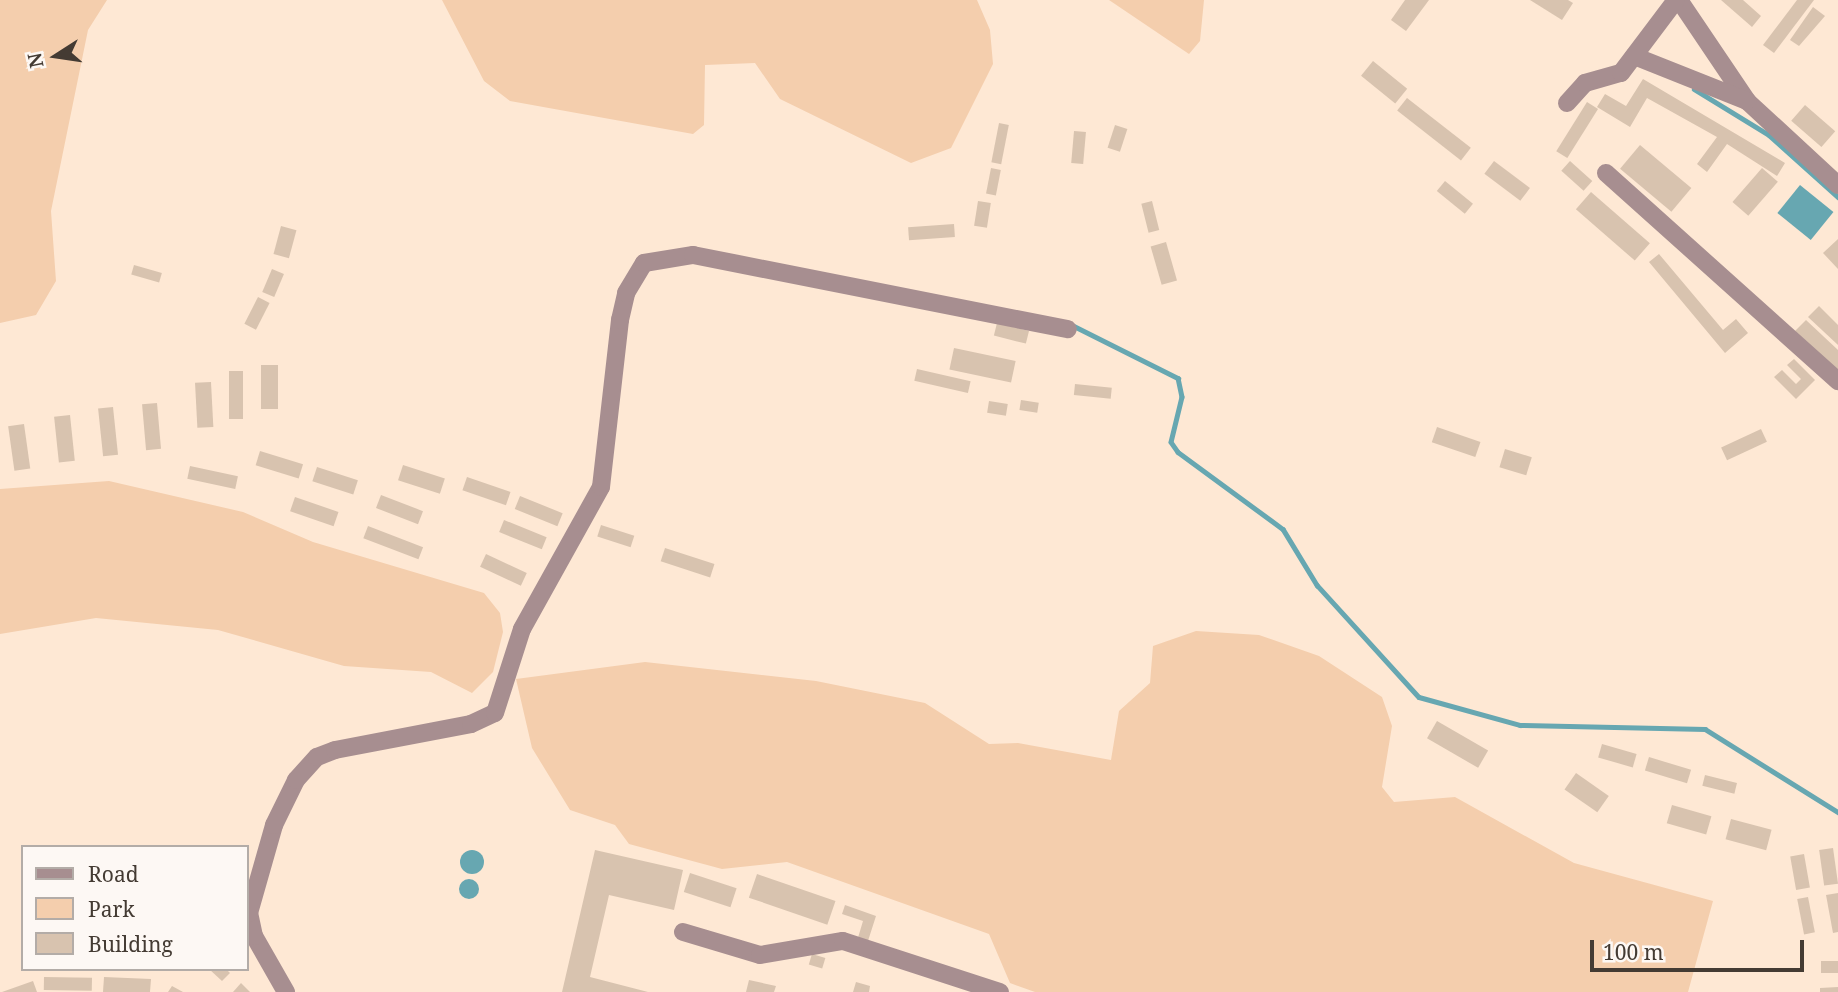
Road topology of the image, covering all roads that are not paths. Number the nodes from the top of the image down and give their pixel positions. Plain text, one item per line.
1 (1678, 0) edge
2 (1634, 55) junction
3 (1747, 101) junction
4 (1567, 103) dead end
5 (1606, 173) dead end
6 (1838, 185) edge
7 (1068, 328) dead end
8 (1838, 381) edge
9 (683, 932) dead end
10 (286, 992) edge
11 (1000, 992) edge

1 - 2 street
1 - 3 street
2 - 3 street
2 - 4 street
3 - 6 street
5 - 8 street
7 - 10 street
9 - 11 street

